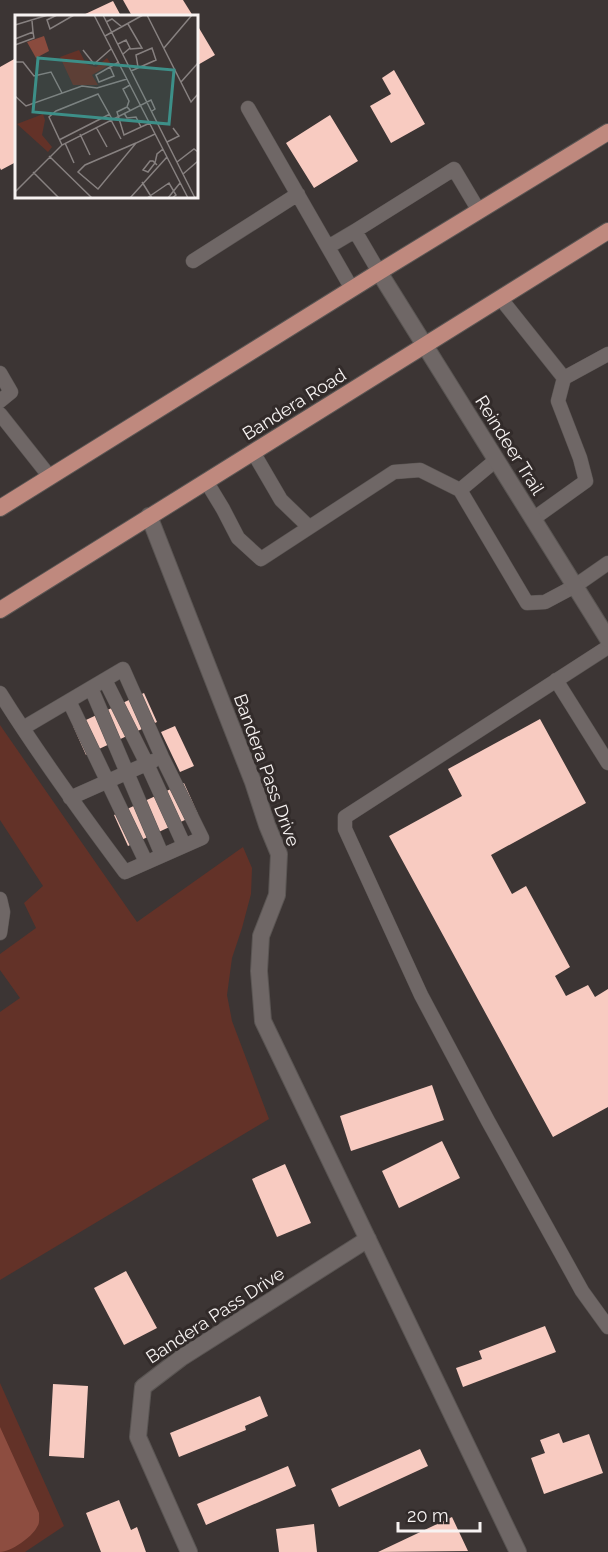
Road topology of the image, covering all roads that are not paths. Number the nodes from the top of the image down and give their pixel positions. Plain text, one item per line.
1 (248, 108) dead end
2 (608, 132) edge
3 (298, 194) junction
4 (479, 211) junction
5 (355, 231) junction
6 (608, 231) edge
7 (328, 248) junction
8 (193, 261) dead end
9 (379, 272) junction
10 (352, 289) junction
11 (501, 299) junction
12 (425, 346) junction
13 (608, 354) edge
14 (0, 373) edge
15 (564, 378) junction
16 (0, 402) edge
17 (0, 414) edge
18 (253, 452) junction
19 (496, 460) junction
20 (50, 477) junction
21 (206, 481) junction
22 (460, 490) junction
23 (0, 508) edge
24 (149, 516) junction
25 (533, 519) junction
26 (309, 527) junction
27 (608, 563) edge
28 (575, 586) junction
29 (0, 610) edge
30 (608, 639) edge
31 (608, 647) edge
32 (105, 680) junction
33 (556, 680) junction
34 (91, 688) junction
35 (0, 693) edge
36 (69, 701) junction
37 (23, 728) junction
38 (162, 757) junction
39 (608, 763) edge
40 (147, 764) junction
41 (126, 773) junction
42 (108, 781) junction
43 (70, 798) junction
44 (184, 845) junction
45 (162, 855) junction
46 (146, 862) junction
47 (0, 899) edge
48 (0, 933) edge
49 (368, 1239) junction
50 (608, 1327) edge
51 (189, 1552) edge
52 (518, 1552) edge

1 - 3 lane
2 - 4 main road
3 - 7 lane
3 - 8 lane
4 - 5 lane
4 - 9 main road
5 - 7 lane
5 - 9 lane
6 - 11 main road, Bandera Road
7 - 10 lane
9 - 10 main road
9 - 12 street, Reindeer Trail
10 - 20 main road
11 - 12 main road, Bandera Road
11 - 15 lane
12 - 18 main road, Bandera Road
12 - 19 street, Reindeer Trail
13 - 15 lane
14 - 16 lane
15 - 25 lane
17 - 20 lane
18 - 21 main road, Bandera Road
18 - 26 lane
19 - 22 lane
19 - 25 street, Reindeer Trail
20 - 23 main road
21 - 24 main road, Bandera Road
21 - 26 lane
22 - 26 lane
22 - 28 lane
24 - 29 main road, Bandera Road
24 - 49 street, Bandera Pass Drive
25 - 28 street, Reindeer Trail
27 - 28 lane
28 - 30 street, Reindeer Trail
31 - 33 lane
32 - 34 lane
32 - 38 lane
32 - 40 lane
33 - 39 lane
33 - 50 lane
34 - 36 lane
34 - 41 lane
35 - 37 lane
36 - 37 lane
36 - 42 lane
37 - 43 lane
38 - 40 lane
38 - 44 lane
40 - 41 lane
40 - 44 lane
41 - 42 lane
41 - 45 lane
42 - 43 lane
42 - 46 lane
43 - 46 lane
44 - 45 lane
45 - 46 lane
47 - 48 lane
49 - 51 street, Bandera Pass Drive
49 - 52 street, Bandera Pass Drive

